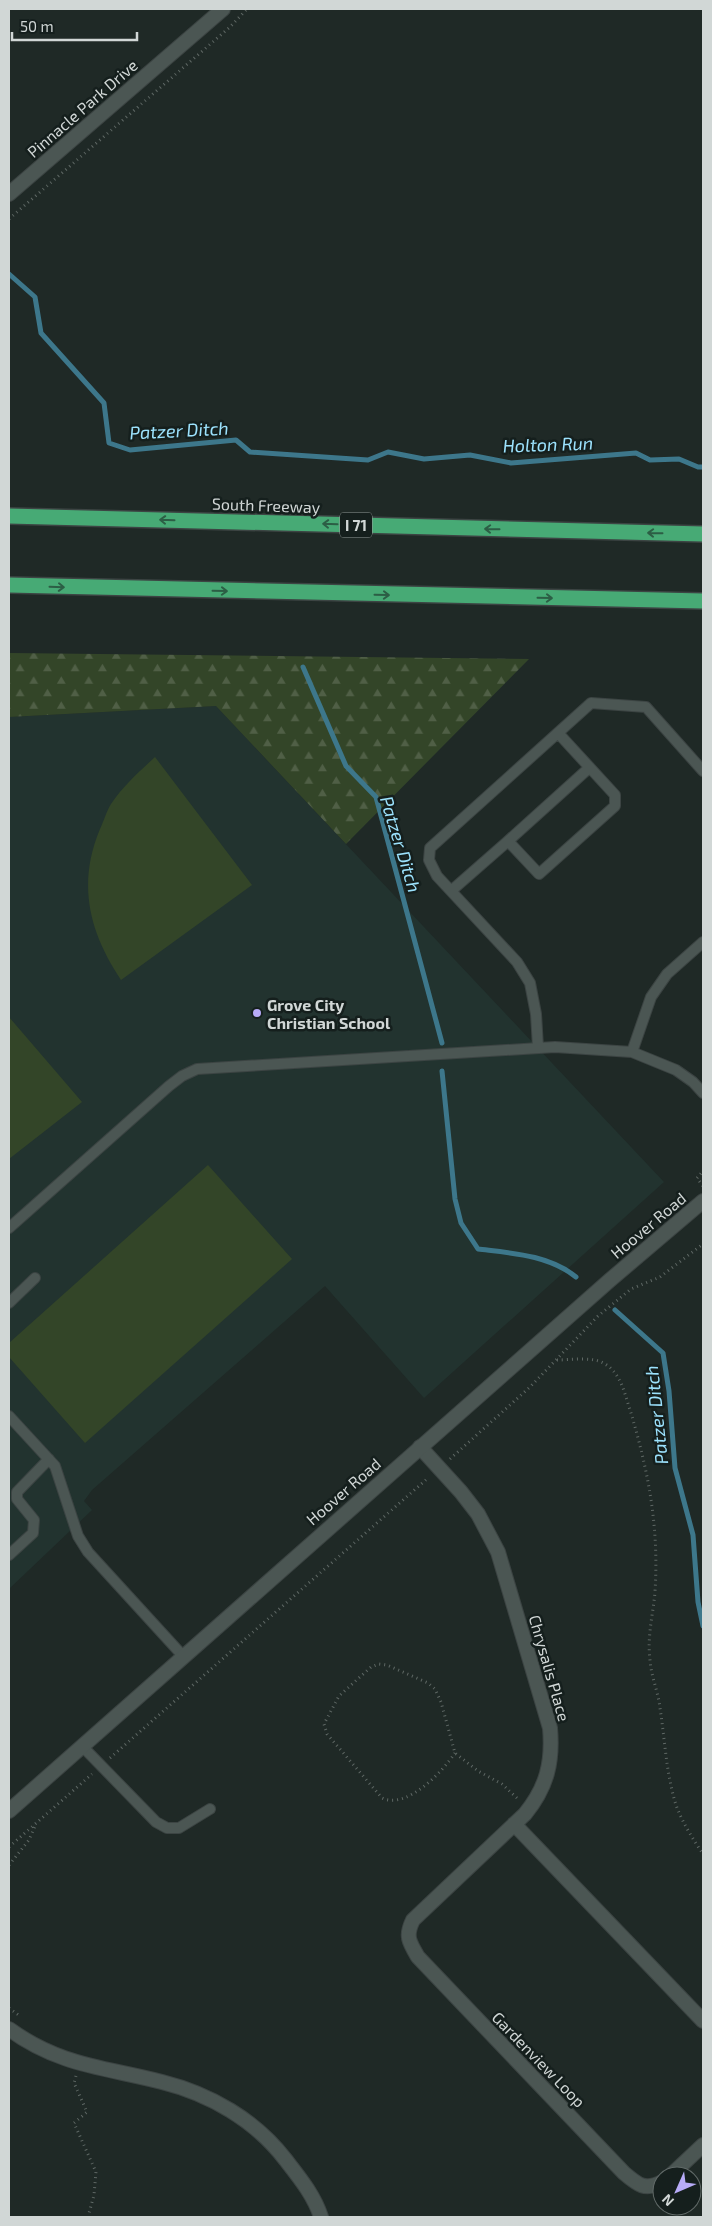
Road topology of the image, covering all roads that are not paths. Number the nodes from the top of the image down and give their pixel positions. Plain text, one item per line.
1 (223, 9) edge
2 (9, 194) edge
3 (9, 516) edge
4 (703, 534) edge
5 (9, 585) edge
6 (703, 602) edge
7 (559, 734) junction
8 (589, 768) junction
9 (703, 771) edge
10 (508, 841) junction
11 (451, 890) junction
12 (703, 942) edge
13 (538, 1047) junction
14 (632, 1052) junction
15 (703, 1093) edge
16 (703, 1202) edge
17 (9, 1228) edge
18 (35, 1278) dead end
19 (9, 1302) edge
20 (11, 1423) edge
21 (420, 1447) junction
22 (49, 1460) junction
23 (13, 1495) edge
24 (9, 1554) edge
25 (183, 1656) junction
26 (82, 1746) junction
27 (210, 1809) dead end
28 (9, 1811) edge
29 (514, 1824) junction
30 (408, 1931) joint
31 (703, 2021) edge
32 (9, 2029) edge
33 (703, 2145) edge
34 (681, 2166) edge
35 (652, 2187) edge
36 (321, 2217) edge

1 - 2 street, Pinnacle Park Drive
4 -> 3 highway, South Freeway / I 71
5 -> 6 highway
7 - 8 lane
7 - 9 lane
7 - 11 lane
8 - 10 lane
8 - 10 lane
10 - 11 lane
11 - 13 lane
12 - 14 lane
13 - 14 lane
13 - 17 lane
14 - 15 lane
16 - 21 street, Hoover Road
18 - 19 lane
20 - 22 lane
21 - 25 street, Hoover Road
21 - 29 street, Chrysalis Place
22 - 23 lane
22 - 25 lane
23 - 24 lane
25 - 26 street, Hoover Road
26 - 27 lane
26 - 28 street, Hoover Road
29 - 30 street, Chrysalis Place
29 - 31 street
30 - 35 street, Gardenview Loop
32 - 36 street
33 - 34 street

